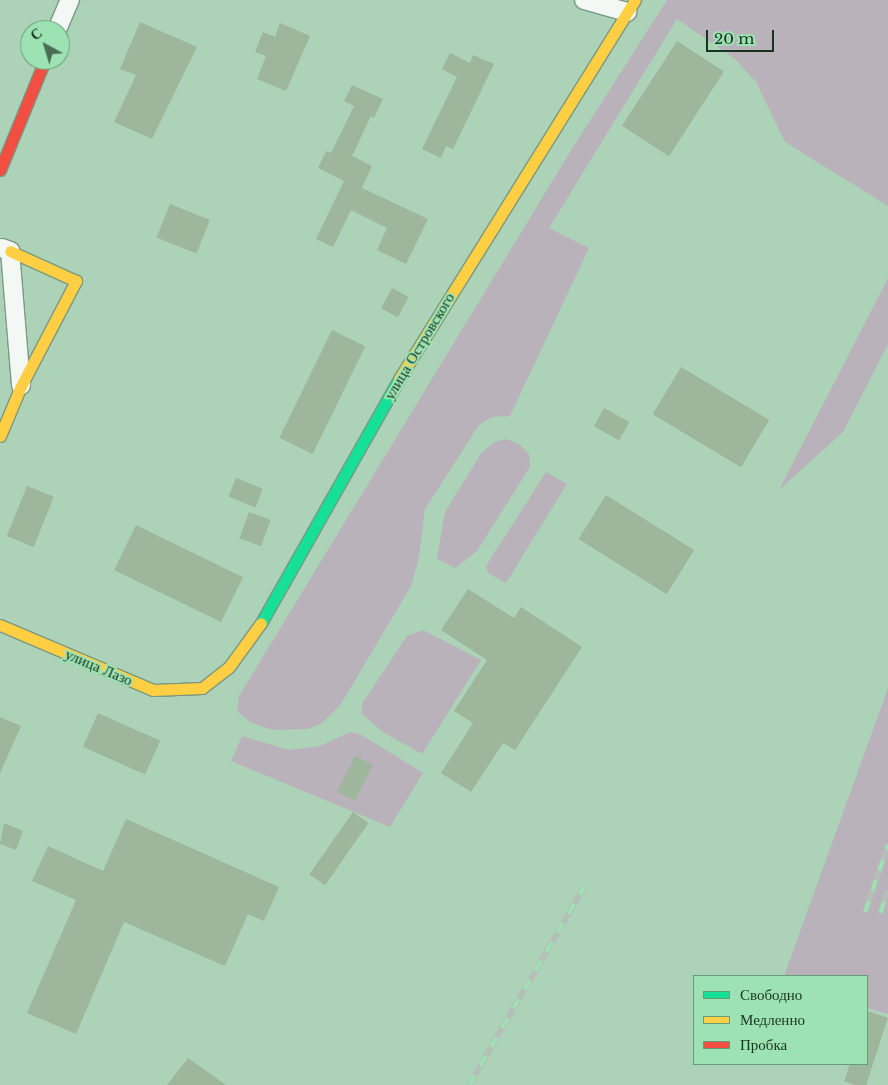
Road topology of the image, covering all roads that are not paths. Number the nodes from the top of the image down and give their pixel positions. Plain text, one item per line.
1 (70, 0) edge
2 (584, 0) edge
3 (631, 6) edge
4 (61, 20) edge
5 (41, 70) edge
6 (0, 170) edge
7 (5, 249) edge
8 (21, 386) junction
9 (0, 436) edge
10 (0, 624) edge
11 (202, 688) joint

1 - 4 street
2 - 3 street
3 - 11 street, улица Островского
5 - 6 street
7 - 8 street
7 - 8 street
8 - 9 street
10 - 11 street, улица Лазо

